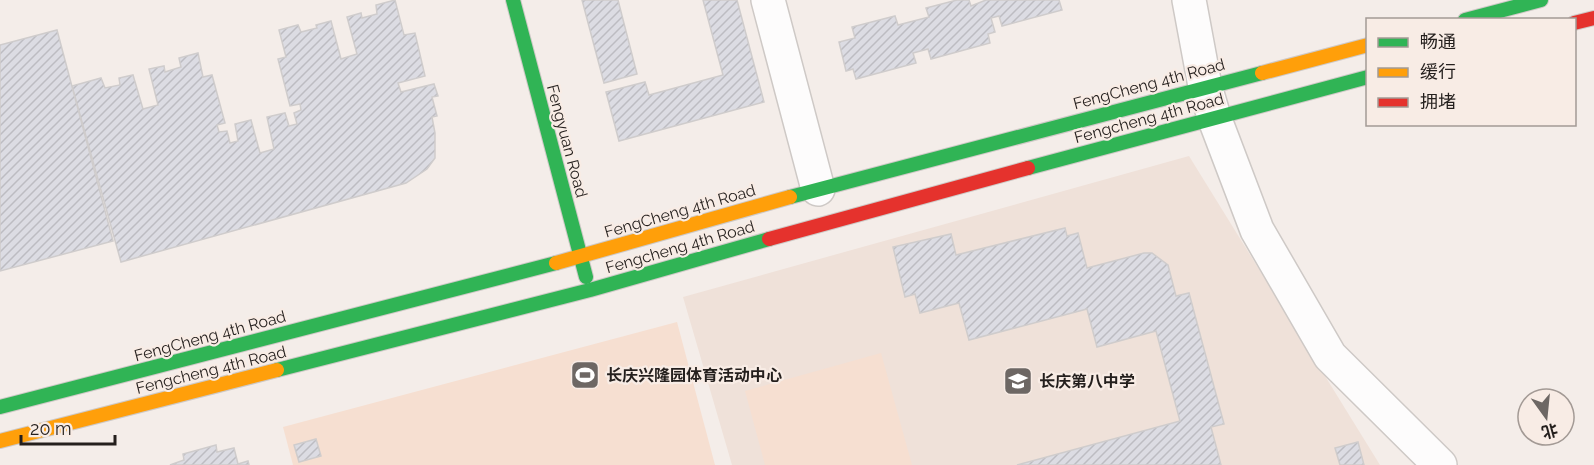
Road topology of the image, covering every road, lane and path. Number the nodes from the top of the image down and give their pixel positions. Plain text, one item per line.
1 (513, 0) edge
2 (768, 0) edge
3 (1189, 0) edge
4 (1541, 0) edge
5 (1473, 18) edge
6 (1594, 18) edge
7 (1576, 23) edge
8 (1366, 46) edge
9 (1366, 77) edge
10 (1210, 101) junction
11 (818, 189) junction
12 (581, 257) junction
13 (590, 290) junction
14 (0, 407) edge
15 (0, 441) edge
16 (1440, 465) edge

1 - 12 street, Fengyuan Road
2 - 11 street
3 - 10 street
4 - 5 street
6 - 7 street
8 - 10 street, FengCheng 4th Road
9 - 10 street, Fengcheng 4th Road
10 - 11 street, FengCheng 4th Road
10 - 13 street, Fengcheng 4th Road
10 - 16 street
11 - 12 street, FengCheng 4th Road
12 - 13 street, Fengyuan Road
12 - 14 street, FengCheng 4th Road
13 - 15 street, Fengcheng 4th Road

